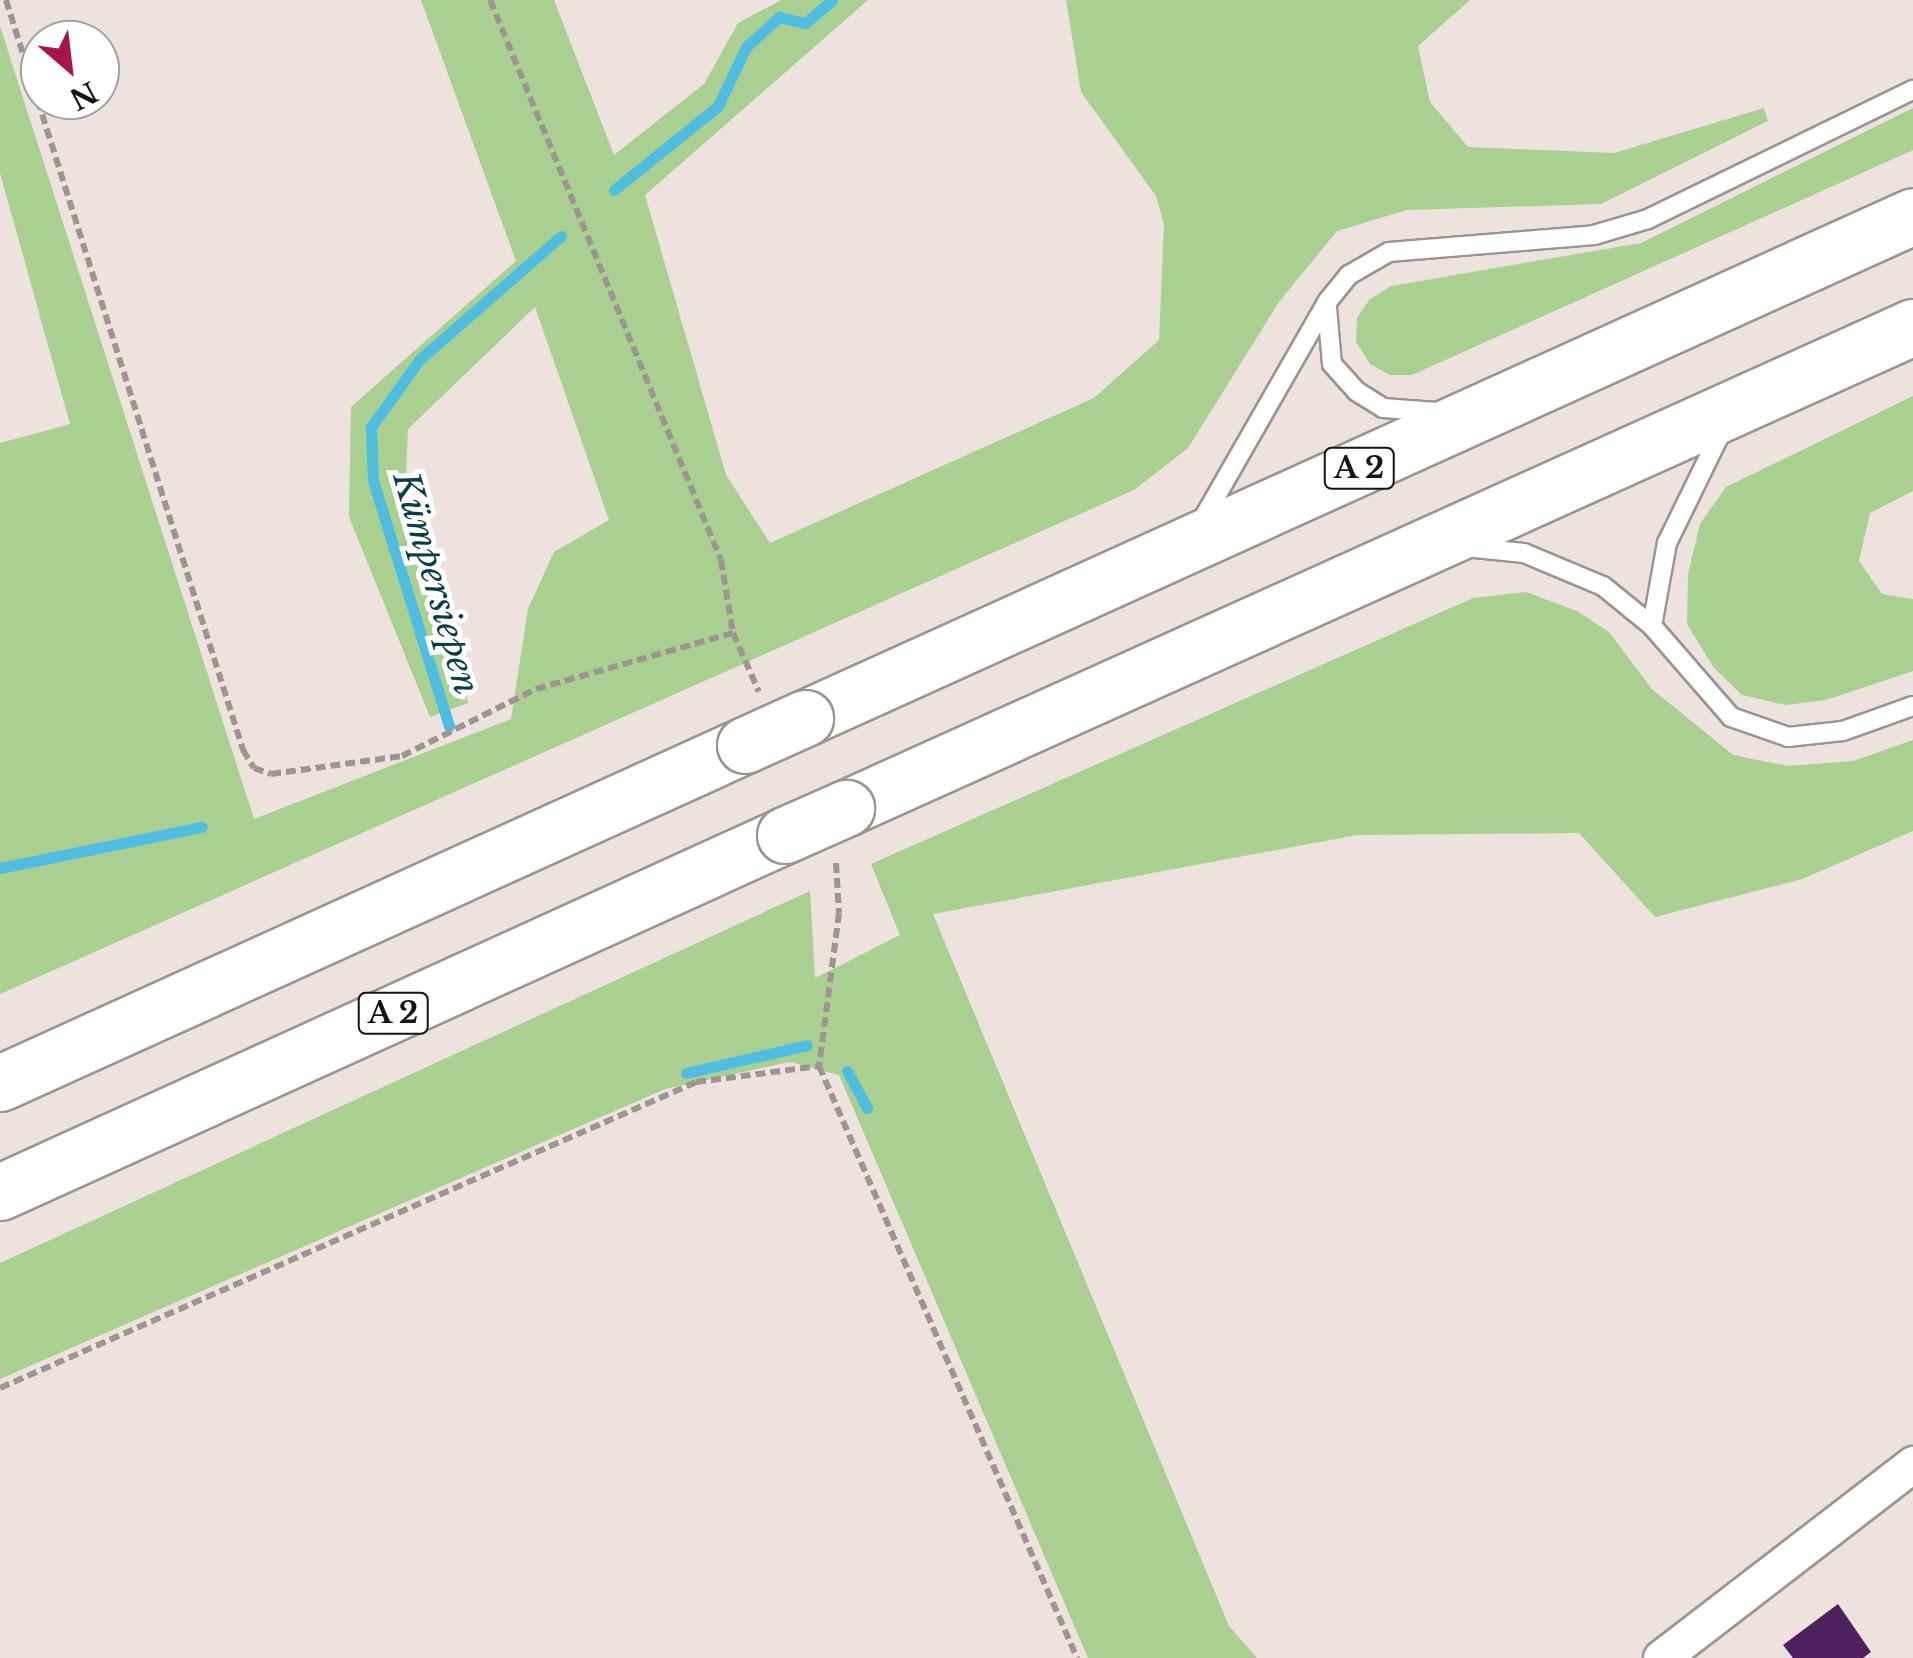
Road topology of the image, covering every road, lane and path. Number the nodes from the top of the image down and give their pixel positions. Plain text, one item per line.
1 (6, 0) edge
2 (490, 0) edge
3 (1913, 90) edge
4 (1913, 216) edge
5 (1327, 302) junction
6 (1913, 326) edge
7 (1738, 405) junction
8 (1478, 415) junction
9 (1191, 542) junction
10 (1437, 545) junction
11 (1652, 626) junction
12 (733, 633) junction
13 (1913, 706) edge
14 (772, 723) junction
15 (820, 831) junction
16 (819, 1066) junction
17 (0, 1083) edge
18 (0, 1192) edge
19 (0, 1388) edge
20 (1913, 1464) edge
21 (1077, 1658) edge
22 (1661, 1658) edge

1 - 12 path
2 - 12 path
3 - 5 lane
4 - 8 highway, A 2
5 - 8 lane
5 - 9 lane
6 - 7 highway, A 2
7 - 10 highway, A 2
7 - 11 lane
8 - 9 highway, A 2
9 - 14 highway, A 2
10 - 11 lane
10 - 15 highway, A 2
11 - 13 lane
12 - 14 path
14 - 17 highway, A 2
15 - 16 path
15 - 18 highway, A 2
16 - 19 path
16 - 21 path
20 - 22 street

